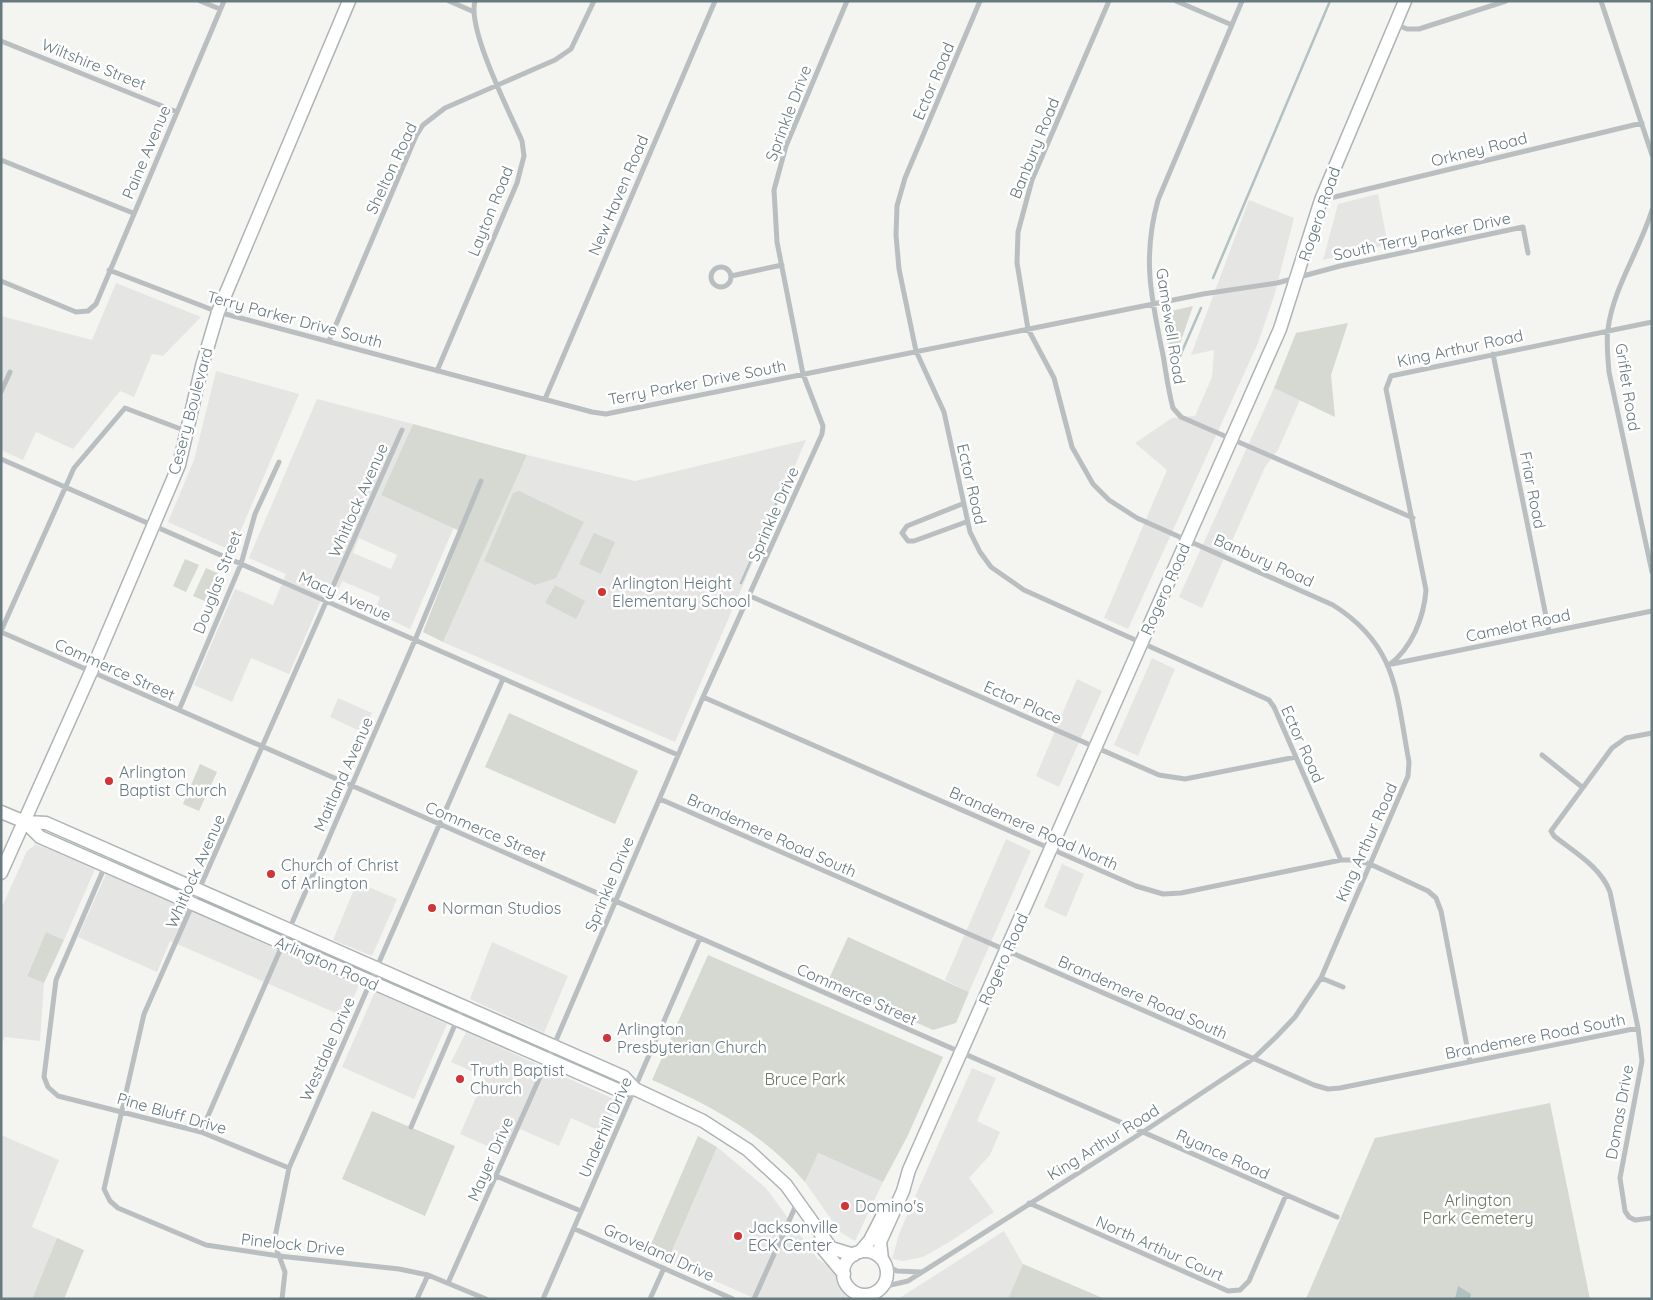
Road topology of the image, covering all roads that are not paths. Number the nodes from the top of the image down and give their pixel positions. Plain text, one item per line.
1 (200, 1) edge
2 (224, 1) edge
3 (349, 1) edge
4 (449, 1) edge
5 (475, 1) edge
6 (594, 1) edge
7 (714, 1) edge
8 (847, 1) edge
9 (980, 1) edge
10 (1109, 1) edge
11 (1176, 1) edge
12 (1242, 1) edge
13 (1405, 1) edge
14 (1506, 1) edge
15 (1601, 1) edge
16 (220, 10) junction
17 (472, 11) junction
18 (1395, 24) junction
19 (1232, 25) junction
20 (1, 41) edge
21 (498, 85) junction
22 (177, 112) junction
23 (1642, 123) junction
24 (1652, 155) edge
25 (1, 160) edge
26 (1321, 200) junction
27 (1652, 210) edge
28 (133, 213) junction
29 (1528, 253) dead end
30 (782, 265) junction
31 (109, 270) junction
32 (731, 276) junction
33 (1298, 276) junction
34 (1, 281) edge
35 (1153, 304) junction
36 (218, 312) junction
37 (1652, 322) edge
38 (1028, 329) junction
39 (1608, 331) junction
40 (329, 341) junction
41 (916, 351) junction
42 (1493, 354) junction
43 (437, 371) junction
44 (10, 372) dead end
45 (803, 374) junction
46 (1, 392) edge
47 (545, 399) junction
48 (402, 430) dead end
49 (187, 431) junction
50 (1233, 439) junction
51 (1, 459) edge
52 (279, 462) dead end
53 (481, 481) dead end
54 (64, 486) junction
55 (962, 504) junction
56 (1413, 518) junction
57 (966, 522) junction
58 (153, 525) junction
59 (1186, 540) junction
60 (241, 564) junction
61 (1652, 572) edge
62 (750, 596) junction
63 (328, 602) junction
64 (1652, 611) edge
65 (1, 631) edge
66 (1549, 631) junction
67 (415, 640) junction
68 (1142, 642) junction
69 (1389, 664) junction
70 (90, 672) junction
71 (503, 679) junction
72 (704, 697) junction
73 (179, 710) junction
74 (1652, 733) edge
75 (263, 747) junction
76 (1096, 747) junction
77 (678, 755) junction
78 (1542, 755) dead end
79 (1296, 757) junction
80 (351, 786) junction
81 (1582, 787) junction
82 (660, 799) junction
83 (1, 812) edge
84 (25, 822) junction
85 (440, 825) junction
86 (1051, 850) junction
87 (111, 852) junction
88 (1340, 860) junction
89 (1370, 864) junction
90 (105, 865) junction
91 (1, 873) edge
92 (200, 891) junction
93 (616, 901) junction
94 (194, 904) junction
95 (287, 930) junction
96 (700, 938) junction
97 (282, 943) junction
98 (1006, 951) junction
99 (376, 968) junction
100 (1321, 978) junction
101 (371, 982) junction
102 (1343, 987) dead end
103 (463, 1006) junction
104 (458, 1019) junction
105 (1638, 1028) junction
106 (553, 1046) junction
107 (962, 1053) junction
108 (548, 1059) junction
109 (1253, 1059) junction
110 (1470, 1062) junction
111 (635, 1089) junction
112 (123, 1111) junction
113 (411, 1127) dead end
114 (201, 1132) junction
115 (1143, 1132) junction
116 (289, 1168) junction
117 (909, 1170) junction
118 (496, 1176) junction
119 (106, 1195) joint
120 (1286, 1195) junction
121 (798, 1200) junction
122 (1029, 1203) junction
123 (581, 1211) junction
124 (1337, 1217) dead end
125 (1652, 1218) edge
126 (816, 1228) junction
127 (575, 1229) junction
128 (857, 1254) junction
129 (279, 1256) junction
130 (884, 1262) junction
131 (664, 1268) junction
132 (921, 1272) junction
133 (844, 1274) junction
134 (428, 1275) junction
135 (448, 1283) junction
136 (877, 1292) edge
137 (856, 1295) edge
138 (282, 1299) edge
139 (418, 1299) edge
140 (486, 1299) edge
141 (543, 1299) edge
142 (650, 1299) edge
143 (733, 1299) edge
144 (754, 1299) edge

1 - 16 street
2 - 16 street, Paine Avenue
3 - 36 main road, Cesery Boulevard
4 - 17 street
5 - 17 street, Layton Road
6 - 21 street, Shelton Road
7 - 47 street, New Haven Road
8 - 30 street, Sprinkle Drive
9 - 41 street, Ector Road
10 - 38 street, Banbury Road
11 - 19 street
12 - 19 street, Gamewell Road
13 - 18 main road, Rogero Road
14 - 18 street
15 - 23 street
16 - 22 street, Paine Avenue
17 - 21 street, Layton Road
18 - 26 main road, Rogero Road
19 - 35 street, Gamewell Road
20 - 22 street, Wiltshire Street
21 - 40 street, Shelton Road
21 - 43 street, Layton Road
22 - 28 street, Paine Avenue
23 - 24 street
23 - 26 street, Orkney Road
25 - 28 street
26 - 33 main road, Rogero Road
27 - 39 street, Griflet Road
28 - 31 street, Paine Avenue
29 - 33 street, South Terry Parker Drive
30 - 32 street
30 - 45 street, Sprinkle Drive
31 - 34 street, Paine Avenue
31 - 36 street, Terry Parker Drive South
32 - 32 street
33 - 35 street, South Terry Parker Drive
33 - 50 main road, Rogero Road
35 - 38 street, Terry Parker Drive South
35 - 50 street, Gamewell Road
36 - 40 street, Terry Parker Drive South
36 - 49 main road, Cesery Boulevard
37 - 39 street, King Arthur Road
38 - 41 street, Terry Parker Drive South
38 - 59 street, Banbury Road
39 - 42 street, King Arthur Road
39 - 61 street, Griflet Road
40 - 43 street, Terry Parker Drive South
41 - 45 street, Terry Parker Drive South
41 - 55 street, Ector Road
42 - 56 street, King Arthur Road
42 - 66 street, Friar Road
43 - 47 street, Terry Parker Drive South
44 - 46 street
45 - 47 street, Terry Parker Drive South
45 - 62 street, Sprinkle Drive
48 - 63 street, Whitlock Avenue
49 - 54 street
49 - 58 main road, Cesery Boulevard
50 - 56 street, Gamewell Road
50 - 59 main road, Rogero Road
51 - 54 street, Macy Avenue
52 - 60 street, Douglas Street
53 - 67 street, Maitland Avenue
54 - 58 street, Macy Avenue
54 - 65 street
55 - 57 street, Ector Road
55 - 57 street
56 - 69 street, King Arthur Road
57 - 68 street, Ector Road
58 - 60 street, Macy Avenue
58 - 70 main road, Cesery Boulevard
59 - 68 main road, Rogero Road
59 - 69 street, Banbury Road
60 - 63 street, Macy Avenue
60 - 73 street, Douglas Street
62 - 72 street, Sprinkle Drive
62 - 76 street, Ector Place
63 - 67 street, Macy Avenue
63 - 75 street, Whitlock Avenue
64 - 66 street, Camelot Road
65 - 70 street, Commerce Street
66 - 69 street, Camelot Road
67 - 71 street, Macy Avenue
67 - 80 street, Maitland Avenue
68 - 76 main road, Rogero Road
68 - 79 street, Ector Road
69 - 89 street, King Arthur Road
70 - 73 street, Commerce Street
70 - 84 main road, Cesery Boulevard
71 - 77 street, Macy Avenue
71 - 85 street, Westdale Drive
72 - 77 street, Sprinkle Drive
72 - 86 street, Brandemere Road North
73 - 75 street, Commerce Street
74 - 81 street, Domas Drive
75 - 80 street, Commerce Street
75 - 92 street, Whitlock Avenue
76 - 79 street, Ector Place
76 - 86 main road, Rogero Road
77 - 82 street, Sprinkle Drive
78 - 81 street
79 - 88 street, Ector Road
80 - 85 street, Commerce Street
80 - 95 street, Maitland Avenue
81 - 105 street, Domas Drive
82 - 93 street, Sprinkle Drive
82 - 98 street, Brandemere Road South
83 - 84 main road, Arlington Road
84 - 87 main road, Arlington Road
84 - 90 main road, Arlington Road
84 - 91 main road, Cesery Boulevard
85 - 93 street, Commerce Street
85 - 99 street, Westdale Drive
86 - 88 street, Brandemere Road North
86 - 98 main road, Rogero Road
87 - 90 street
87 - 92 main road, Arlington Road
88 - 89 street, Brandemere Road North
89 - 100 street, King Arthur Road
89 - 110 street, Brandemere Road North
90 - 94 main road, Arlington Road
90 - 112 street, Pine Bluff Drive
92 - 94 street, Whitlock Avenue
92 - 95 main road, Arlington Road
93 - 96 street, Commerce Street
93 - 106 street, Sprinkle Drive
94 - 97 main road, Arlington Road
94 - 112 street, Whitlock Avenue
95 - 97 street, Maitland Avenue
95 - 99 main road, Arlington Road
96 - 107 street, Commerce Street
96 - 111 street, Underhill Drive
97 - 101 main road, Arlington Road
97 - 114 street, Maitland Avenue
98 - 107 main road, Rogero Road
98 - 109 street, Brandemere Road South
99 - 101 street, Westdale Drive
99 - 103 main road, Arlington Road
100 - 102 street
100 - 109 street, King Arthur Road
101 - 104 main road, Arlington Road
101 - 116 street, Westdale Drive
103 - 104 street
103 - 106 main road, Arlington Road
104 - 108 main road, Arlington Road
104 - 113 street
105 - 110 street, Brandemere Road South
105 - 125 street, Domas Drive
106 - 108 street, Mayer Drive
106 - 111 main road, Arlington Road
107 - 115 street, Ryance Road
107 - 117 main road, Rogero Road
108 - 111 main road, Arlington Road
108 - 118 street, Mayer Drive
109 - 110 street, Brandemere Road South
109 - 115 street, King Arthur Road
111 - 121 main road, Arlington Road
111 - 123 street, Underhill Drive
112 - 114 street, Pine Bluff Drive
112 - 119 street, Whitlock Avenue
114 - 116 street, Pine Bluff Drive
115 - 120 street, Ryance Road
115 - 122 street, King Arthur Road
116 - 129 street, Westdale Drive
117 - 128 main road, Rogero Road
117 - 130 main road, Rogero Road
118 - 123 street
118 - 135 street, Mayer Drive
119 - 129 street, Pinelock Drive
120 - 122 street, North Arthur Court
120 - 124 street, Ryance Road
121 - 126 main road, Arlington Road
121 - 144 street
122 - 132 street, King Arthur Road
123 - 127 street, Underhill Drive
126 - 128 main road, Arlington Road
126 - 133 main road, Arlington Road
127 - 131 street, Groveland Drive
127 - 141 street, Underhill Drive
128 - 130 main road
128 - 133 main road
129 - 134 street, Pinelock Drive
129 - 138 street, Westdale Drive
130 - 132 street
130 - 136 main road
131 - 142 street
131 - 143 street, Groveland Drive
132 - 136 street, King Arthur Road
133 - 137 main road
134 - 135 street, Pinelock Drive
134 - 139 street
135 - 140 street, Pinelock Drive
136 - 137 main road

